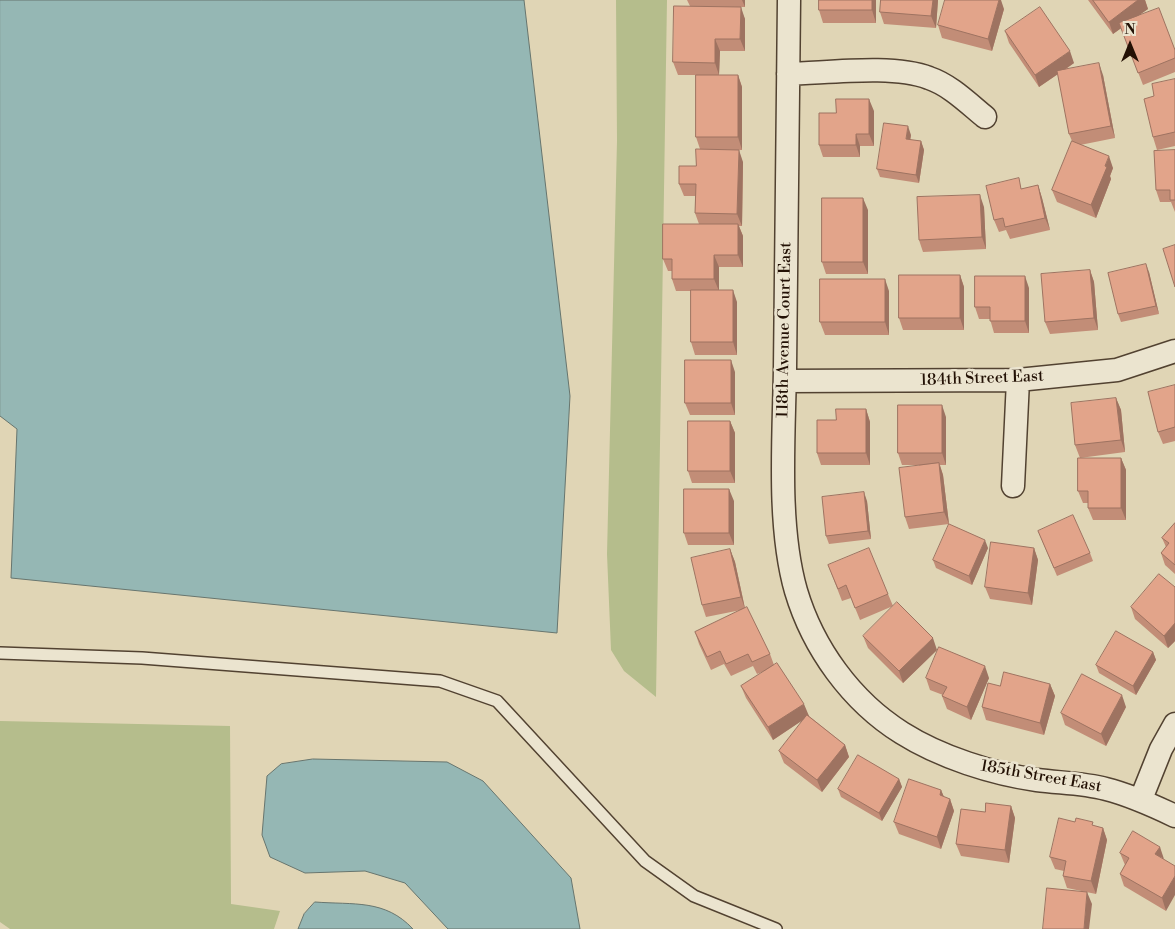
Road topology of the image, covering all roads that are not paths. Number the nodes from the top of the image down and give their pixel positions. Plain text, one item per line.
1 (789, 0) edge
2 (788, 74) junction
3 (985, 117) dead end
4 (1175, 351) edge
5 (1018, 380) junction
6 (785, 381) junction
7 (1013, 486) dead end
8 (0, 653) edge
9 (824, 653) joint
10 (1175, 724) edge
11 (1141, 800) junction
12 (1175, 816) edge
13 (776, 929) edge

1 - 2 street, 118th Avenue Court East
2 - 3 street
2 - 6 street, 118th Avenue Court East
4 - 5 street, 184th Street East
5 - 6 street, 184th Street East
5 - 7 street
6 - 9 street, 118th Avenue Court East
8 - 13 lane
9 - 11 street, 185th Street East
10 - 11 street
11 - 12 street, 185th Street East

